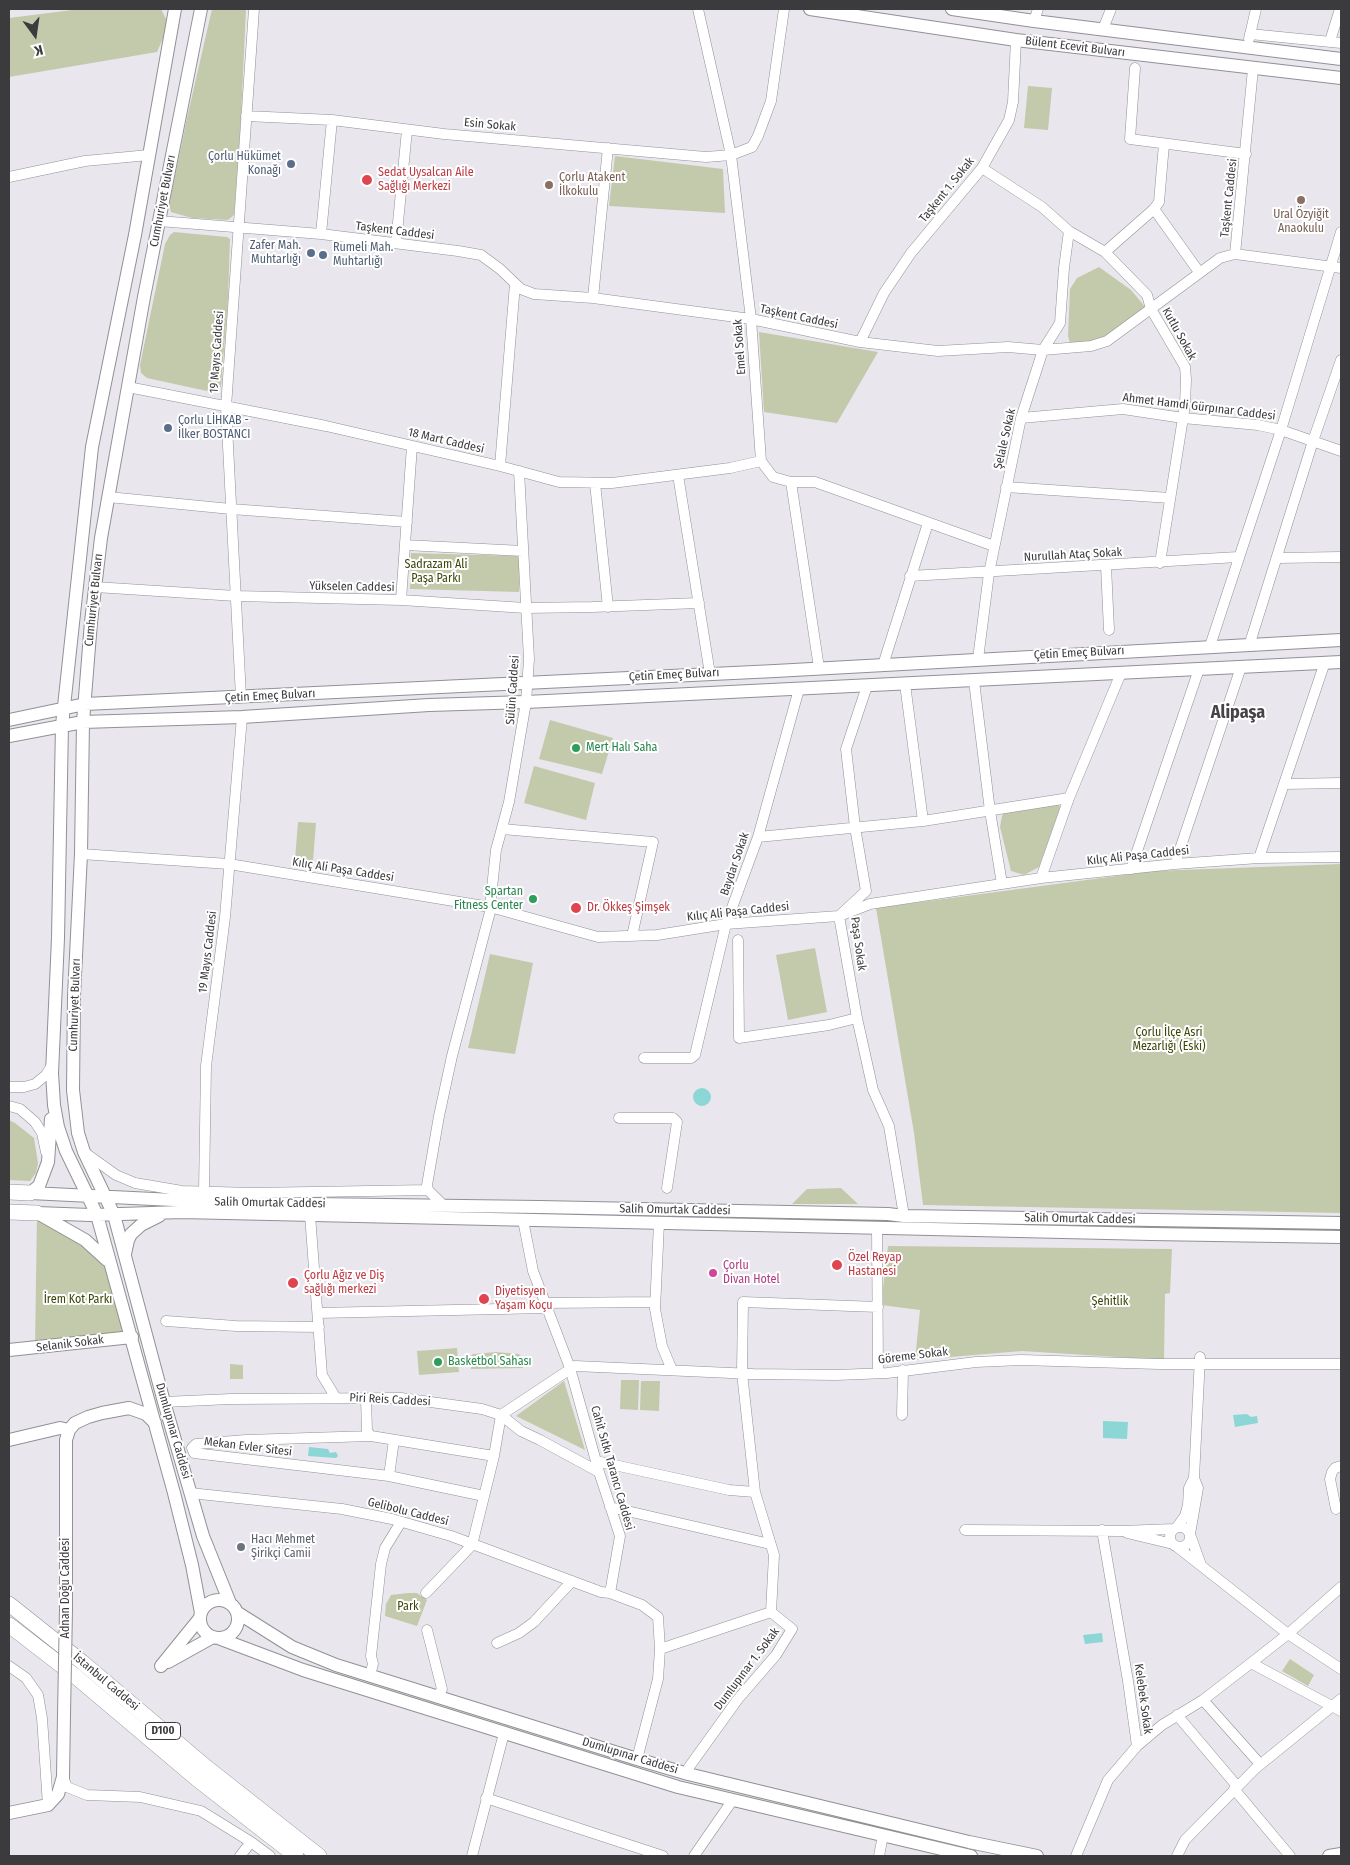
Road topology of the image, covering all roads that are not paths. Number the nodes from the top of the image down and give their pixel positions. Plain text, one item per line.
1 (175, 9) edge
2 (201, 9) edge
3 (254, 9) edge
4 (698, 9) edge
5 (784, 9) edge
6 (810, 9) edge
7 (953, 9) edge
8 (1111, 9) edge
9 (1256, 9) edge
10 (1340, 9) edge
11 (1036, 15) edge
12 (1103, 29) junction
13 (1250, 34) junction
14 (1016, 40) junction
15 (1330, 42) junction
16 (1341, 43) edge
17 (1248, 48) junction
18 (1341, 59) edge
19 (1135, 68) dead end
20 (1252, 69) junction
21 (1341, 78) edge
22 (246, 116) junction
23 (332, 120) junction
24 (407, 130) junction
25 (1164, 144) junction
26 (608, 148) junction
27 (730, 154) junction
28 (1246, 154) junction
29 (149, 155) junction
30 (982, 168) junction
31 (9, 177) edge
32 (1154, 209) junction
33 (159, 221) junction
34 (238, 228) junction
35 (1069, 231) junction
36 (1341, 232) edge
37 (322, 234) junction
38 (396, 243) junction
39 (1105, 252) junction
40 (1236, 254) junction
41 (1336, 267) edge
42 (1199, 272) junction
43 (515, 284) junction
44 (593, 298) junction
45 (1151, 309) junction
46 (751, 319) junction
47 (860, 342) junction
48 (1043, 350) junction
49 (1340, 364) edge
50 (128, 387) junction
51 (226, 407) junction
52 (1021, 418) junction
53 (1182, 418) junction
54 (1282, 430) junction
55 (1313, 442) junction
56 (412, 446) junction
57 (1341, 451) edge
58 (761, 461) junction
59 (500, 466) junction
60 (519, 471) junction
61 (678, 475) junction
62 (791, 482) junction
63 (595, 483) junction
64 (1006, 487) junction
65 (108, 497) junction
66 (1170, 498) junction
67 (231, 509) junction
68 (407, 522) junction
69 (928, 522) junction
70 (405, 545) junction
71 (994, 546) junction
72 (523, 550) junction
73 (1238, 557) junction
74 (1341, 557) edge
75 (1277, 558) junction
76 (1160, 563) junction
77 (1106, 566) junction
78 (989, 573) junction
79 (910, 576) junction
80 (95, 587) junction
81 (236, 596) junction
82 (401, 600) junction
83 (699, 603) junction
84 (608, 607) junction
85 (526, 608) junction
86 (1109, 630) dead end
87 (1341, 640) edge
88 (1210, 646) junction
89 (1249, 646) junction
90 (978, 659) junction
91 (1325, 662) junction
92 (1341, 662) edge
93 (883, 665) junction
94 (1241, 667) junction
95 (819, 668) junction
96 (1199, 669) junction
97 (1121, 673) junction
98 (710, 674) junction
99 (974, 681) junction
100 (528, 682) junction
101 (905, 684) junction
102 (867, 686) junction
103 (799, 689) junction
104 (241, 697) junction
105 (526, 702) junction
106 (86, 704) junction
107 (64, 709) junction
108 (242, 717) junction
109 (9, 720) edge
110 (83, 722) junction
111 (62, 725) junction
112 (9, 736) edge
113 (1341, 783) edge
114 (1284, 784) junction
115 (1069, 798) junction
116 (990, 811) junction
117 (923, 821) junction
118 (855, 826) junction
119 (502, 829) junction
120 (758, 837) junction
121 (81, 854) junction
122 (1341, 857) edge
123 (1258, 858) junction
124 (230, 864) junction
125 (1175, 864) junction
126 (1131, 869) junction
127 (1041, 878) junction
128 (1002, 884) junction
129 (490, 908) junction
130 (839, 916) junction
131 (726, 924) junction
132 (632, 936) junction
133 (738, 940) dead end
134 (857, 1018) junction
135 (644, 1058) dead end
136 (52, 1069) junction
137 (9, 1087) edge
138 (9, 1106) edge
139 (619, 1118) dead end
140 (84, 1152) junction
141 (48, 1162) junction
142 (667, 1188) dead end
143 (428, 1190) junction
144 (204, 1191) junction
145 (9, 1192) edge
146 (30, 1193) junction
147 (87, 1195) junction
148 (104, 1196) junction
149 (443, 1205) junction
150 (9, 1212) edge
151 (37, 1213) junction
152 (163, 1214) junction
153 (97, 1215) junction
154 (114, 1215) junction
155 (310, 1215) junction
156 (904, 1216) junction
157 (523, 1220) junction
158 (659, 1222) junction
159 (1341, 1223) edge
160 (877, 1227) junction
161 (1341, 1237) edge
162 (125, 1256) junction
163 (110, 1263) junction
164 (655, 1302) junction
165 (545, 1305) junction
166 (878, 1307) junction
167 (318, 1313) junction
168 (166, 1321) dead end
169 (319, 1327) junction
170 (132, 1337) junction
171 (9, 1350) edge
172 (1200, 1361) junction
173 (1341, 1364) edge
174 (570, 1368) junction
175 (672, 1370) junction
176 (903, 1370) junction
177 (742, 1373) junction
178 (878, 1373) junction
179 (146, 1393) junction
180 (336, 1398) junction
181 (366, 1398) junction
182 (164, 1402) junction
183 (129, 1408) junction
184 (502, 1415) junction
185 (902, 1415) dead end
186 (156, 1424) junction
187 (69, 1430) junction
188 (371, 1436) junction
189 (9, 1440) edge
190 (394, 1440) junction
191 (494, 1456) junction
192 (596, 1461) junction
193 (1341, 1466) edge
194 (599, 1472) junction
195 (390, 1476) junction
196 (1194, 1478) junction
197 (755, 1492) junction
198 (190, 1493) junction
199 (484, 1496) junction
200 (610, 1507) junction
201 (1336, 1508) dead end
202 (401, 1522) junction
203 (1176, 1528) junction
204 (965, 1530) dead end
205 (1102, 1530) junction
206 (1121, 1531) junction
207 (1191, 1536) junction
208 (770, 1544) junction
209 (472, 1545) junction
210 (1175, 1545) junction
211 (1203, 1568) junction
212 (572, 1581) junction
213 (1341, 1587) edge
214 (426, 1593) dead end
215 (610, 1593) junction
216 (9, 1604) edge
217 (234, 1608) junction
218 (771, 1612) junction
219 (200, 1616) junction
220 (9, 1625) edge
221 (427, 1630) dead end
222 (1288, 1634) junction
223 (215, 1638) junction
224 (496, 1643) dead end
225 (660, 1649) junction
226 (1251, 1663) junction
227 (9, 1666) edge
228 (1341, 1670) edge
229 (370, 1675) junction
230 (438, 1696) junction
231 (1341, 1699) edge
232 (1203, 1700) junction
233 (1337, 1708) edge
234 (1177, 1715) junction
235 (504, 1733) junction
236 (1137, 1746) junction
237 (637, 1759) junction
238 (1260, 1764) junction
239 (688, 1774) junction
240 (63, 1777) junction
241 (1236, 1788) junction
242 (51, 1798) junction
243 (486, 1798) junction
244 (732, 1801) junction
245 (9, 1805) edge
246 (9, 1813) edge
247 (883, 1835) junction
248 (251, 1842) junction
249 (969, 1842) junction
250 (986, 1851) edge
251 (1341, 1854) edge
252 (240, 1856) edge
253 (270, 1856) edge
254 (296, 1856) edge
255 (319, 1856) edge
256 (472, 1856) edge
257 (663, 1856) edge
258 (694, 1856) edge
259 (879, 1856) edge
260 (968, 1856) edge
261 (1037, 1856) edge
262 (1076, 1856) edge
263 (1177, 1856) edge
264 (1290, 1856) edge
265 (1328, 1856) edge

1 - 29 main road, Cumhuriyet Bulvarı
2 - 33 main road, Cumhuriyet Bulvarı
3 - 22 street, 19 Mayıs Caddesi
4 - 27 street, Emel Sokak
5 - 27 street, Esin Sokak
6 - 14 main road, Bülent Ecevit Bulvarı
7 - 11 main road, Bülent Ecevit Bulvarı
8 - 12 street
9 - 13 street
10 - 15 street
11 - 12 main road, Bülent Ecevit Bulvarı
12 - 17 main road, Bülent Ecevit Bulvarı
13 - 15 street
13 - 17 street
14 - 20 main road, Bülent Ecevit Bulvarı
14 - 30 street, Taşkent 1. Sokak
15 - 16 street
17 - 18 main road, Bülent Ecevit Bulvarı
19 - 25 street
20 - 21 main road, Bülent Ecevit Bulvarı
20 - 28 street, Taşkent Caddesi
22 - 23 street, Esin Sokak
22 - 34 street, 19 Mayıs Caddesi
23 - 24 street, Esin Sokak
23 - 37 street
24 - 26 street, Esin Sokak
24 - 38 street
25 - 28 street
25 - 32 street
26 - 27 street, Esin Sokak
26 - 44 street
27 - 46 street, Emel Sokak
28 - 40 street, Taşkent Caddesi
29 - 31 street
29 - 107 main road, Cumhuriyet Bulvarı
30 - 35 street, Kutlu Sokak
30 - 47 street, Taşkent 1. Sokak
32 - 39 street
32 - 42 street
33 - 34 street, Taşkent Caddesi
33 - 50 main road, Cumhuriyet Bulvarı
34 - 37 street, Taşkent Caddesi
34 - 51 street, 19 Mayıs Caddesi
35 - 39 street, Kutlu Sokak
35 - 48 street, Şelale Sokak
36 - 41 street
37 - 38 street, Taşkent Caddesi
38 - 43 street, Taşkent Caddesi
39 - 45 street, Kutlu Sokak
40 - 41 street
40 - 42 street, Taşkent Caddesi
41 - 54 street
42 - 45 street, Taşkent Caddesi
43 - 44 street, Taşkent Caddesi
43 - 59 street
44 - 46 street, Taşkent Caddesi
45 - 48 street, Taşkent Caddesi
45 - 53 street, Kutlu Sokak
46 - 47 street, Taşkent Caddesi
46 - 58 street, Emel Sokak
47 - 48 street, Taşkent Caddesi
48 - 52 street, Şelale Sokak
49 - 55 street
50 - 51 street, 18 Mart Caddesi
50 - 65 main road, Cumhuriyet Bulvarı
51 - 56 street, 18 Mart Caddesi
51 - 67 street, 19 Mayıs Caddesi
52 - 53 street, Ahmet Hamdi Gürpınar Caddesi
52 - 64 street, Şelale Sokak
53 - 54 street, Ahmet Hamdi Gürpınar Caddesi
53 - 66 street, Kutlu Sokak
54 - 55 street, Ahmet Hamdi Gürpınar Caddesi
54 - 73 street
55 - 57 street, Ahmet Hamdi Gürpınar Caddesi
55 - 75 street
56 - 59 street, 18 Mart Caddesi
56 - 68 street
58 - 61 street, 18 Mart Caddesi
58 - 62 street
59 - 60 street, 18 Mart Caddesi
60 - 63 street, 18 Mart Caddesi
60 - 72 street, Sülün Caddesi
61 - 63 street, 18 Mart Caddesi
61 - 83 street
62 - 69 street
62 - 95 street
63 - 84 street
64 - 66 street
64 - 71 street, Şelale Sokak
65 - 67 street
65 - 80 main road, Cumhuriyet Bulvarı
66 - 76 street, Kutlu Sokak
67 - 68 street
67 - 81 street, 19 Mayıs Caddesi
68 - 70 street
69 - 71 street
69 - 79 street
70 - 72 street
70 - 82 street
71 - 78 street, Şelale Sokak
72 - 85 street, Sülün Caddesi
73 - 76 street, Nurullah Ataç Sokak
73 - 88 street
74 - 75 street
75 - 89 street
76 - 77 street, Nurullah Ataç Sokak
77 - 78 street, Nurullah Ataç Sokak
77 - 86 street
78 - 79 street, Nurullah Ataç Sokak
78 - 90 street, Şelale Sokak
79 - 93 street
80 - 81 street, Yükselen Caddesi
80 - 106 main road, Cumhuriyet Bulvarı
81 - 82 street, Yükselen Caddesi
81 - 104 street, 19 Mayıs Caddesi
82 - 85 street, Yükselen Caddesi
83 - 84 street, Yükselen Caddesi
83 - 98 street
84 - 85 street, Yükselen Caddesi
85 - 100 street, Sülün Caddesi
87 - 89 main road, Çetin Emeç Bulvarı
88 - 89 main road, Çetin Emeç Bulvarı
88 - 90 main road, Çetin Emeç Bulvarı
90 - 93 main road, Çetin Emeç Bulvarı
91 - 92 main road, Çetin Emeç Bulvarı
91 - 94 main road, Çetin Emeç Bulvarı
91 - 114 street
93 - 95 main road, Çetin Emeç Bulvarı
94 - 96 main road, Çetin Emeç Bulvarı
94 - 125 street
95 - 98 main road, Çetin Emeç Bulvarı
96 - 97 main road, Çetin Emeç Bulvarı
96 - 126 street
97 - 99 main road, Çetin Emeç Bulvarı
97 - 115 street
98 - 100 main road, Çetin Emeç Bulvarı
99 - 101 main road, Çetin Emeç Bulvarı
99 - 116 street
100 - 104 main road, Çetin Emeç Bulvarı
100 - 105 street, Sülün Caddesi
101 - 102 main road, Çetin Emeç Bulvarı
101 - 117 street
102 - 103 main road, Çetin Emeç Bulvarı
102 - 118 street, Paşa Sokak
103 - 105 main road, Çetin Emeç Bulvarı
103 - 120 street, Baydar Sokak
104 - 106 main road, Çetin Emeç Bulvarı
105 - 108 main road, Çetin Emeç Bulvarı
105 - 119 street, Sülün Caddesi
106 - 107 main road, Çetin Emeç Bulvarı
106 - 110 main road, Cumhuriyet Bulvarı
107 - 109 main road, Çetin Emeç Bulvarı
107 - 111 main road, Cumhuriyet Bulvarı
108 - 110 main road, Çetin Emeç Bulvarı
108 - 124 street, 19 Mayıs Caddesi
110 - 111 main road, Çetin Emeç Bulvarı
110 - 121 main road, Cumhuriyet Bulvarı
111 - 112 main road, Çetin Emeç Bulvarı
111 - 136 main road, Cumhuriyet Bulvarı
113 - 114 street
114 - 123 street
115 - 116 street
115 - 127 street
116 - 117 street
116 - 128 street
117 - 118 street
118 - 120 street
118 - 130 street, Paşa Sokak
119 - 129 street, Sülün Caddesi
119 - 132 street
120 - 131 street, Baydar Sokak
121 - 124 street, Kılıç Ali Paşa Caddesi
121 - 140 main road, Cumhuriyet Bulvarı
122 - 123 street, Kılıç Ali Paşa Caddesi
123 - 125 street, Kılıç Ali Paşa Caddesi
124 - 129 street, Kılıç Ali Paşa Caddesi
124 - 144 street, 19 Mayıs Caddesi
125 - 126 street, Kılıç Ali Paşa Caddesi
126 - 127 street, Kılıç Ali Paşa Caddesi
127 - 128 street, Kılıç Ali Paşa Caddesi
128 - 130 street, Kılıç Ali Paşa Caddesi
129 - 132 street, Kılıç Ali Paşa Caddesi
129 - 143 street, Sülün Caddesi
130 - 131 street, Kılıç Ali Paşa Caddesi
130 - 134 street, Paşa Sokak
131 - 132 street, Kılıç Ali Paşa Caddesi
131 - 135 street, Baydar Sokak
133 - 134 street
134 - 156 street, Paşa Sokak
136 - 137 street
136 - 141 main road
136 - 147 main road, Cumhuriyet Bulvarı
138 - 141 street
139 - 142 street
140 - 144 street
140 - 148 main road, Cumhuriyet Bulvarı
141 - 146 main road
143 - 144 street
143 - 149 street
145 - 146 highway, Salih Omurtak Caddesi
146 - 147 main road, Salih Omurtak Caddesi
147 - 148 main road, Salih Omurtak Caddesi
147 - 153 main road, Cumhuriyet Bulvarı
148 - 149 main road, Salih Omurtak Caddesi
148 - 154 main road, Cumhuriyet Bulvarı
149 - 156 main road, Salih Omurtak Caddesi
150 - 151 highway, Salih Omurtak Caddesi
151 - 153 main road, Salih Omurtak Caddesi
151 - 163 main road
152 - 154 main road, Salih Omurtak Caddesi
152 - 155 main road, Salih Omurtak Caddesi
152 - 162 main road
153 - 154 main road, Salih Omurtak Caddesi
153 - 163 main road, Cumhuriyet Bulvarı
154 - 162 main road, Dumlupınar Caddesi
155 - 157 main road, Salih Omurtak Caddesi
155 - 167 street
156 - 159 main road, Salih Omurtak Caddesi
157 - 158 main road, Salih Omurtak Caddesi
157 - 165 street, Cahit Sıtkı Tarancı Caddesi
158 - 160 main road, Salih Omurtak Caddesi
158 - 164 street
160 - 161 main road, Salih Omurtak Caddesi
160 - 166 street
162 - 182 main road, Dumlupınar Caddesi
163 - 170 main road, Dumlupınar Caddesi
164 - 165 street
164 - 175 street
165 - 167 street
165 - 174 street, Cahit Sıtkı Tarancı Caddesi
166 - 177 street, Dumlupınar 1. Sokak
166 - 178 street
167 - 169 street
168 - 169 street
169 - 180 street
170 - 171 main road, Selanik Sokak
170 - 179 main road, Dumlupınar Caddesi
172 - 173 street, Göreme Sokak
172 - 176 street, Göreme Sokak
172 - 196 street
174 - 175 street, Göreme Sokak
174 - 184 street
174 - 192 street, Cahit Sıtkı Tarancı Caddesi
175 - 177 street, Göreme Sokak
176 - 178 street, Göreme Sokak
176 - 185 street
177 - 178 street, Göreme Sokak
177 - 197 street, Dumlupınar 1. Sokak
179 - 183 main road
179 - 186 main road, Dumlupınar Caddesi
180 - 181 street, Piri Reis Caddesi
180 - 182 street, Piri Reis Caddesi
181 - 184 street, Piri Reis Caddesi
181 - 188 street
182 - 198 main road, Dumlupınar Caddesi
183 - 186 main road
183 - 187 main road
184 - 191 street
184 - 194 street, Piri Reis Caddesi
186 - 219 main road, Dumlupınar Caddesi
187 - 189 main road
187 - 240 main road, Adnan Doğu Caddesi, bridge
188 - 190 street
188 - 195 street, Mekan Evler Sitesi
190 - 191 street
190 - 195 street
191 - 199 street
192 - 194 street, Cahit Sıtkı Tarancı Caddesi
192 - 197 street
193 - 201 street
194 - 200 street, Cahit Sıtkı Tarancı Caddesi
195 - 199 street, Mekan Evler Sitesi
196 - 203 street
196 - 207 street
197 - 208 street, Dumlupınar 1. Sokak
198 - 202 street, Gelibolu Caddesi
198 - 217 main road, Dumlupınar Caddesi
199 - 209 street
200 - 208 street
200 - 215 street, Cahit Sıtkı Tarancı Caddesi
202 - 209 street, Gelibolu Caddesi
202 - 229 street
203 - 206 street
203 - 207 street
203 - 210 street
204 - 205 street
205 - 206 street
205 - 236 street, Kelebek Sokak
206 - 210 street
207 - 210 street
207 - 211 street
208 - 218 street, Dumlupınar 1. Sokak
209 - 212 street, Gelibolu Caddesi
209 - 214 street
210 - 211 street
211 - 222 street
212 - 215 street, Gelibolu Caddesi
212 - 224 street
213 - 222 street
215 - 225 street
216 - 255 highway, İstanbul Caddesi / D100
217 - 219 main road
217 - 223 main road
217 - 229 main road, Dumlupınar Caddesi
218 - 225 street
218 - 239 street, Dumlupınar 1. Sokak
219 - 223 main road
219 - 223 main road
220 - 254 highway, İstanbul Caddesi
221 - 230 street
222 - 226 street
222 - 228 street
223 - 235 main road, Dumlupınar Caddesi
225 - 237 street
226 - 232 street
226 - 233 street
227 - 242 street
229 - 230 main road, Dumlupınar Caddesi
230 - 237 main road, Dumlupınar Caddesi
231 - 233 street
232 - 234 street
232 - 238 street
233 - 238 street
234 - 236 street
234 - 241 street
235 - 243 street
235 - 244 main road, Dumlupınar Caddesi
236 - 262 street, Kelebek Sokak
237 - 239 main road, Dumlupınar Caddesi
238 - 241 street
239 - 249 main road, Dumlupınar Caddesi
240 - 242 main road, Adnan Doğu Caddesi
240 - 248 street
241 - 263 street
241 - 264 street
242 - 245 main road
242 - 246 main road
243 - 256 street
243 - 257 street
244 - 247 main road, Dumlupınar Caddesi
244 - 258 street
247 - 259 street
247 - 260 main road, Dumlupınar Caddesi
248 - 252 street
248 - 253 street
249 - 250 main road, Dumlupınar Caddesi
249 - 260 main road
250 - 261 main road, Dumlupınar Caddesi
251 - 265 main road

